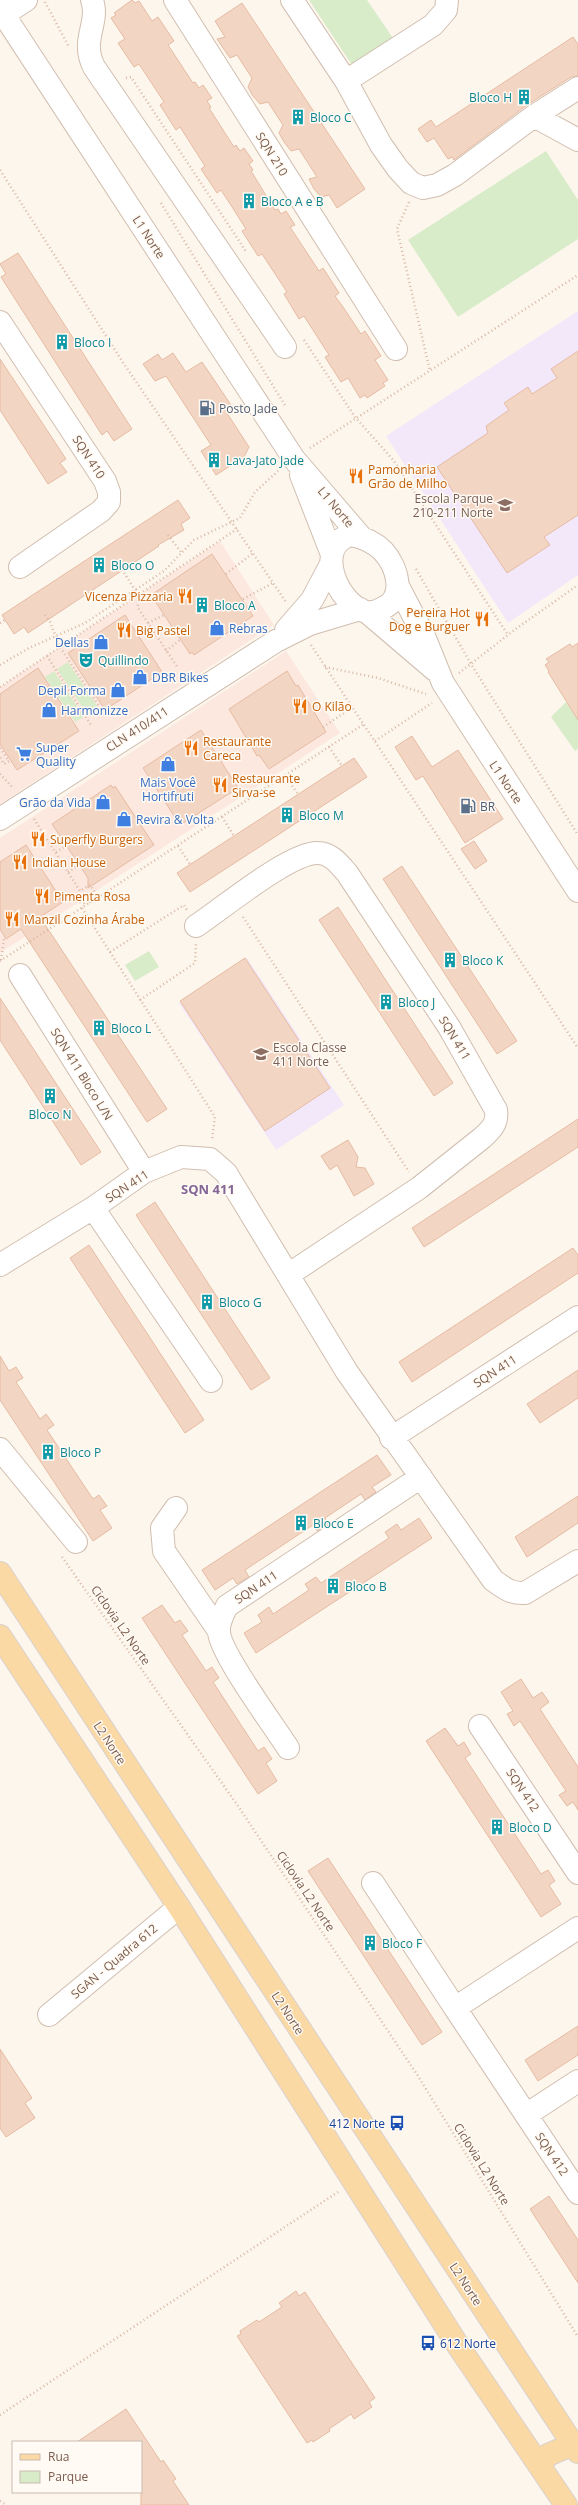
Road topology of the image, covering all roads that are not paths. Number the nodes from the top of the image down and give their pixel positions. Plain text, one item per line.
1 (26, 0) edge
2 (92, 0) edge
3 (175, 0) edge
4 (292, 0) edge
5 (447, 0) edge
6 (1, 12) edge
7 (346, 81) junction
8 (578, 88) edge
9 (534, 116) junction
10 (578, 140) edge
11 (0, 322) edge
12 (294, 342) road end
13 (396, 349) dead end
14 (296, 458) junction
15 (361, 537) junction
16 (331, 558) junction
17 (20, 567) dead end
18 (398, 586) junction
19 (363, 611) junction
20 (298, 624) junction
21 (447, 674) junction
22 (0, 819) edge
23 (578, 891) edge
24 (196, 926) road end
25 (20, 975) dead end
26 (144, 1172) junction
27 (93, 1208) junction
28 (0, 1265) edge
29 (288, 1275) junction
30 (578, 1317) edge
31 (210, 1381) dead end
32 (392, 1438) junction
33 (0, 1449) edge
34 (421, 1477) junction
35 (176, 1508) dead end
36 (68, 1549) road end
37 (576, 1567) edge
38 (0, 1573) edge
39 (219, 1631) junction
40 (0, 1636) edge
41 (480, 1726) dead end
42 (288, 1748) dead end
43 (118, 1755) junction
44 (84, 1763) junction
45 (578, 1873) edge
46 (373, 1882) dead end
47 (179, 1907) junction
48 (578, 1928) edge
49 (456, 2008) junction
50 (49, 2015) dead end
51 (578, 2081) edge
52 (526, 2115) junction
53 (578, 2193) edge
54 (575, 2448) edge
55 (540, 2465) junction
56 (566, 2505) edge

1 - 6 street
2 - 12 street
3 - 13 street, SQN 210
4 - 7 street
5 - 7 street
6 - 14 street, L1 Norte
7 - 9 street
8 - 9 street
9 - 10 street
11 - 17 street, SQN 410
14 - 15 street, L1 Norte
14 - 16 street, L1 Norte
15 - 16 street
15 - 18 street
16 - 19 street
16 - 20 street, CLN 410/411
18 - 19 street
18 - 21 street, L1 Norte
19 - 20 street, CLN 410/411
19 - 21 street, L1 Norte
20 - 22 street, CLN 410/411
21 - 23 street, L1 Norte
24 - 29 street, SQN 411
25 - 26 street, SQN 411 Bloco L/N
26 - 27 street, SQN 411
26 - 29 street, SQN 411
27 - 28 street, SQN 411
27 - 31 street, SQN 411
29 - 32 street
30 - 32 street, SQN 411
32 - 34 street
33 - 36 street
34 - 37 street
34 - 39 street, SQN 411
35 - 39 street
38 - 43 main road, L2 Norte
39 - 42 street
40 - 44 main road
41 - 45 street, SQN 412
43 - 44 main road
43 - 54 main road, L2 Norte
44 - 47 main road
46 - 49 street, SQN 412
47 - 50 street, SGAN - Quadra 612
47 - 55 main road
48 - 49 street
49 - 52 street, SQN 412
51 - 52 street
52 - 53 street, SQN 412
54 - 55 main road
55 - 56 main road

